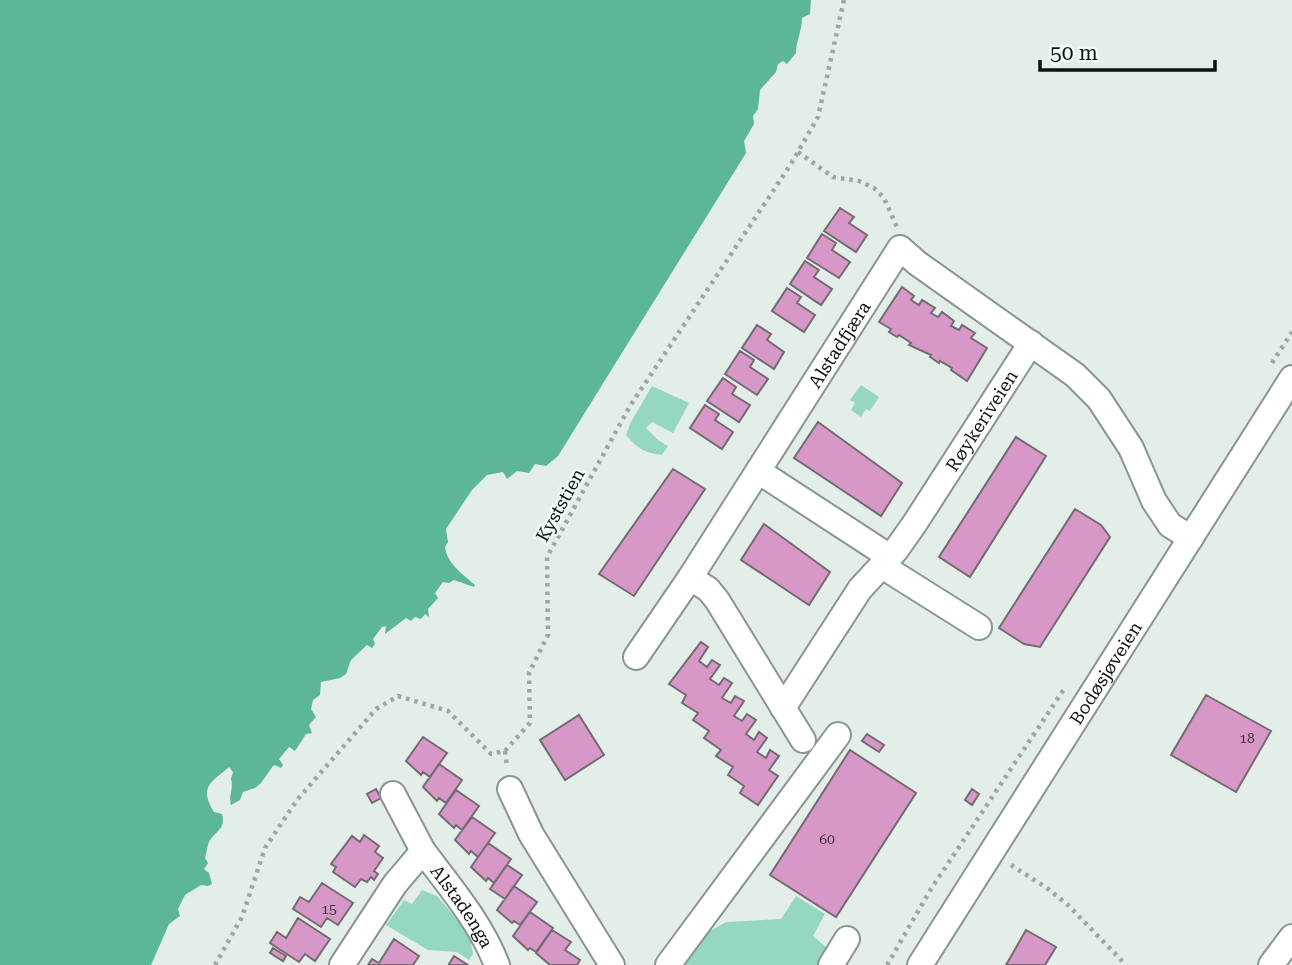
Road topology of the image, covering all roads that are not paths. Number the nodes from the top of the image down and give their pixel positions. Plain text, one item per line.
1 (1031, 343) junction
2 (1292, 378) edge
3 (758, 471) junction
4 (1191, 538) junction
5 (886, 562) junction
6 (690, 578) junction
7 (979, 627) dead end
8 (636, 657) dead end
9 (783, 708) junction
10 (838, 734) dead end
11 (803, 740) dead end
12 (510, 789) dead end
13 (393, 794) dead end
14 (423, 851) junction
15 (1292, 937) edge
16 (847, 939) dead end
17 (342, 965) edge
18 (497, 965) edge
19 (612, 965) edge
20 (668, 965) edge
21 (831, 965) edge
22 (920, 965) edge
23 (1271, 965) edge

1 - 3 street, Alstadfjæra
1 - 4 street
1 - 5 street, Røykeriveien
2 - 4 street, Bodøsjøveien
3 - 5 street
3 - 6 street, Alstadfjæra
4 - 22 street, Bodøsjøveien
5 - 7 street
5 - 9 street, Røykeriveien
6 - 8 street, Alstadfjæra
6 - 9 street
9 - 11 street
10 - 20 street
12 - 19 street
13 - 14 street, Alstadenga
14 - 17 street, Alstadenga
14 - 18 street, Alstadenga
15 - 23 street
16 - 21 street

